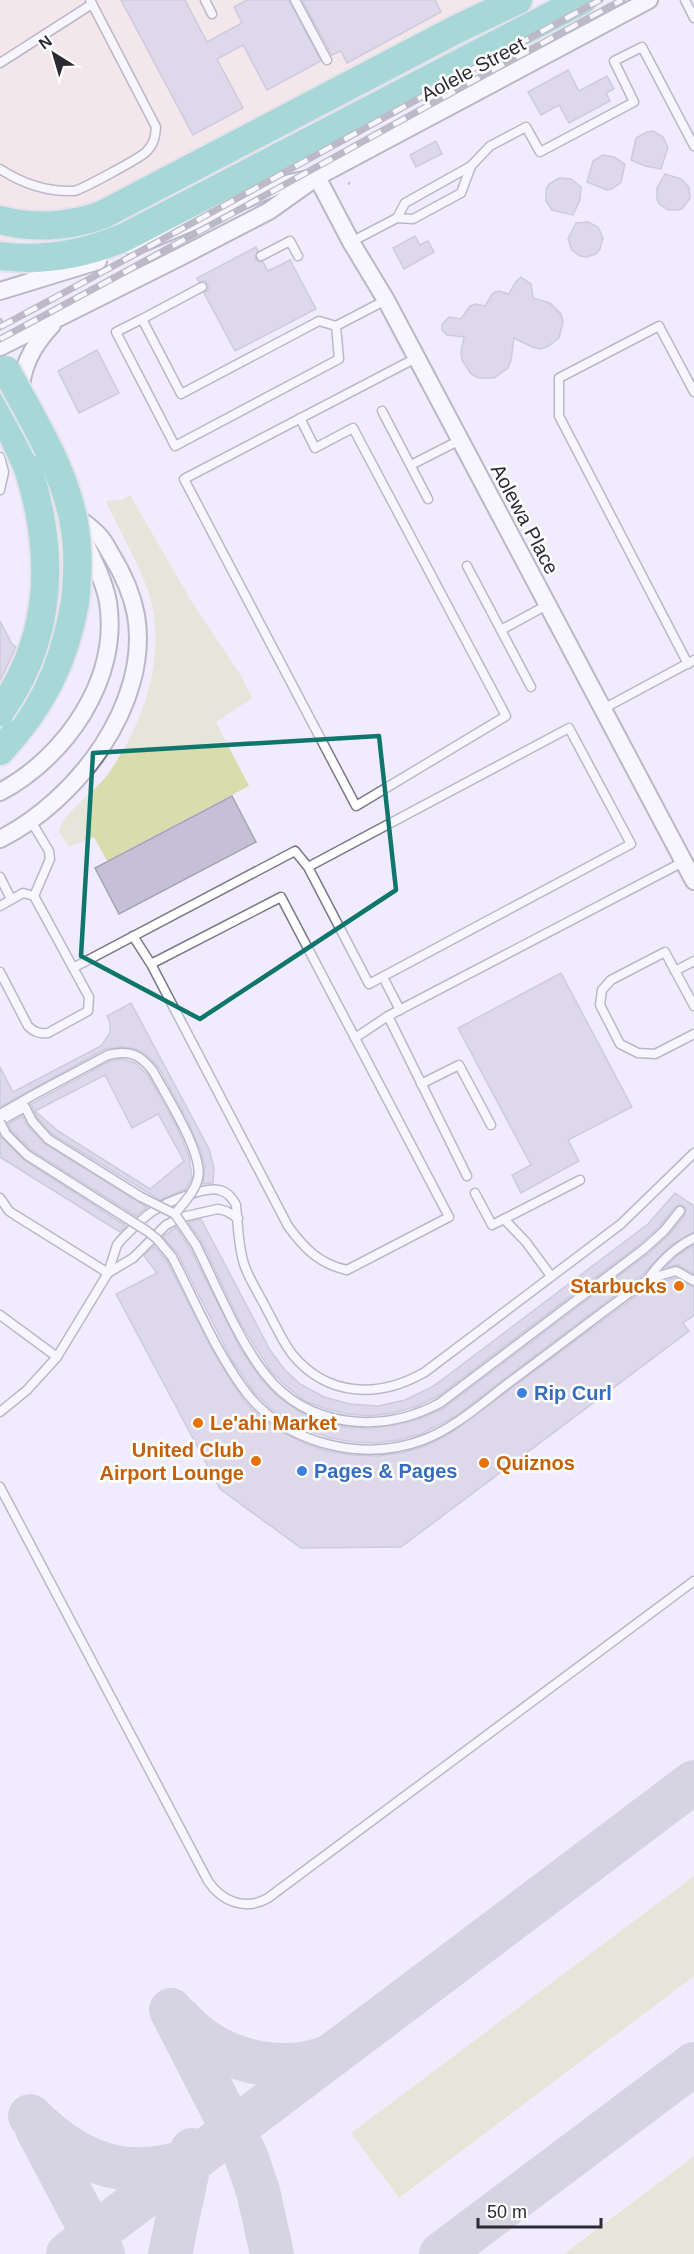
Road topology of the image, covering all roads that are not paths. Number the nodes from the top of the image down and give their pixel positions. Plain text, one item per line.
1 (205, 0) edge
2 (296, 0) edge
3 (518, 0) edge
4 (582, 0) edge
5 (649, 0) edge
6 (685, 0) edge
7 (91, 2) edge
8 (212, 14) dead end
9 (694, 18) edge
10 (327, 60) dead end
11 (0, 63) edge
12 (694, 146) edge
13 (471, 166) junction
14 (0, 169) edge
15 (317, 177) junction
16 (397, 218) junction
17 (0, 220) edge
18 (351, 242) junction
19 (0, 256) edge
20 (261, 256) dead end
21 (298, 256) dead end
22 (201, 287) dead end
23 (0, 291) edge
24 (386, 300) junction
25 (142, 319) junction
26 (57, 320) junction
27 (336, 326) junction
28 (3, 339) edge
29 (416, 358) junction
30 (0, 359) edge
31 (0, 379) edge
32 (694, 392) edge
33 (0, 407) edge
34 (382, 411) dead end
35 (300, 418) junction
36 (23, 422) junction
37 (460, 440) junction
38 (0, 457) edge
39 (411, 465) junction
40 (0, 490) edge
41 (428, 499) dead end
42 (71, 513) junction
43 (67, 553) dead end
44 (66, 563) dead end
45 (467, 566) dead end
46 (547, 604) junction
47 (501, 630) junction
48 (691, 662) edge
49 (7, 681) dead end
50 (531, 687) dead end
51 (603, 709) junction
52 (0, 712) edge
53 (0, 751) edge
54 (0, 792) edge
55 (31, 821) junction
56 (0, 839) edge
57 (683, 862) junction
58 (308, 867) junction
59 (0, 877) edge
60 (694, 881) edge
61 (34, 896) junction
62 (11, 899) junction
63 (0, 906) edge
64 (133, 936) junction
65 (694, 961) edge
66 (151, 964) junction
67 (73, 968) junction
68 (675, 971) junction
69 (0, 972) edge
70 (383, 977) junction
71 (694, 1006) edge
72 (400, 1010) junction
73 (388, 1016) junction
74 (694, 1034) edge
75 (355, 1038) junction
76 (421, 1084) junction
77 (0, 1114) edge
78 (0, 1121) edge
79 (491, 1125) dead end
80 (694, 1153) edge
81 (466, 1176) dead end
82 (580, 1180) dead end
83 (475, 1193) dead end
84 (0, 1198) edge
85 (680, 1211) dead end
86 (175, 1214) junction
87 (238, 1218) junction
88 (504, 1220) junction
89 (694, 1238) edge
90 (108, 1273) junction
91 (551, 1276) junction
92 (648, 1279) junction
93 (694, 1281) edge
94 (0, 1315) edge
95 (57, 1357) junction
96 (0, 1412) edge
97 (0, 1487) edge
98 (694, 1581) edge

1 - 8 lane
2 - 10 lane
3 - 17 highway
4 - 19 highway
5 - 15 street, Aolele Street
6 - 9 lane
7 - 11 lane
7 - 14 lane
12 - 13 lane
13 - 16 lane
13 - 16 lane
15 - 18 street, Aolewa Place
15 - 23 street, Aolele Street
15 - 26 street, Aolele Street
16 - 18 lane
18 - 24 street, Aolewa Place
20 - 21 lane
22 - 25 lane
24 - 27 lane
24 - 29 street, Aolewa Place
25 - 27 lane
25 - 27 lane
26 - 28 street, Aolele Street
26 - 36 street
29 - 35 lane
29 - 37 street, Aolewa Place
30 - 53 highway, bridge
31 - 36 street
32 - 48 lane
33 - 52 highway, bridge
34 - 39 lane
35 - 35 lane
36 - 42 street
37 - 39 lane
37 - 46 street, Aolewa Place
38 - 40 lane
39 - 41 lane
42 - 43 lane
42 - 54 street
42 - 55 street
44 - 49 lane
45 - 47 lane
46 - 47 lane
46 - 51 street, Aolewa Place
47 - 50 lane
48 - 51 lane
51 - 57 street, Aolewa Place
55 - 56 street
55 - 61 lane
57 - 60 street, Aolewa Place
57 - 72 lane
58 - 64 lane
58 - 70 lane
58 - 70 lane
59 - 62 lane
61 - 62 lane
61 - 67 lane
62 - 63 lane
64 - 66 lane
64 - 67 lane
65 - 68 lane
66 - 75 lane
66 - 75 lane
67 - 69 lane
68 - 71 lane
68 - 74 lane
70 - 72 lane
72 - 73 lane
73 - 75 lane
73 - 76 lane
76 - 79 lane
76 - 81 lane
77 - 86 lane, bridge
78 - 86 lane, bridge
78 - 92 lane, bridge
80 - 91 lane
82 - 88 lane
83 - 88 lane
84 - 90 lane
85 - 86 lane, bridge
87 - 90 lane
87 - 90 lane
87 - 91 lane
88 - 91 lane
89 - 92 lane
90 - 95 lane
92 - 93 lane
94 - 95 lane
95 - 96 lane
97 - 98 lane

